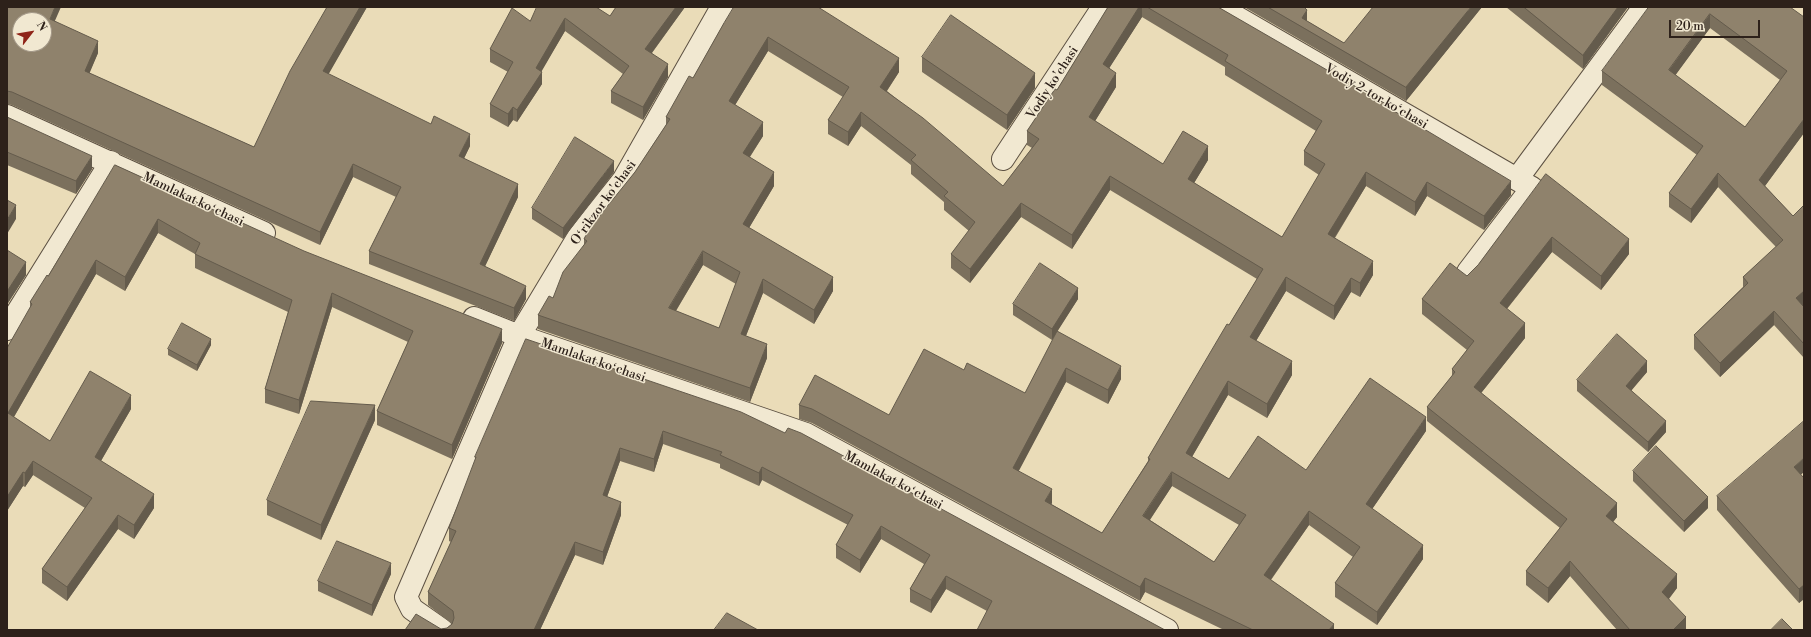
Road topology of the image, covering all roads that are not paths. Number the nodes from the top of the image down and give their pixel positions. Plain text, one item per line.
1 (722, 7) edge
2 (1104, 7) edge
3 (1219, 7) edge
4 (1644, 7) edge
5 (7, 116) edge
6 (1003, 159) dead end
7 (111, 162) junction
8 (1524, 183) junction
9 (281, 241) edge
10 (1468, 272) dead end
11 (454, 310) edge
12 (7, 329) edge
13 (519, 336) junction
14 (442, 630) edge
15 (1167, 630) edge

1 - 13 street, Oʻrikzor ko'chasi
2 - 6 street, Vodiy ko'chasi
3 - 8 street, Vodiy 2-tor ko‘chasi
4 - 8 street
5 - 7 street, Mamlakat koʻchasi
7 - 9 street, Mamlakat koʻchasi
7 - 12 street
8 - 10 street
11 - 13 street, Mamlakat koʻchasi
13 - 14 street, Oʻrikzor ko'chasi
13 - 15 street, Mamlakat koʻchasi

